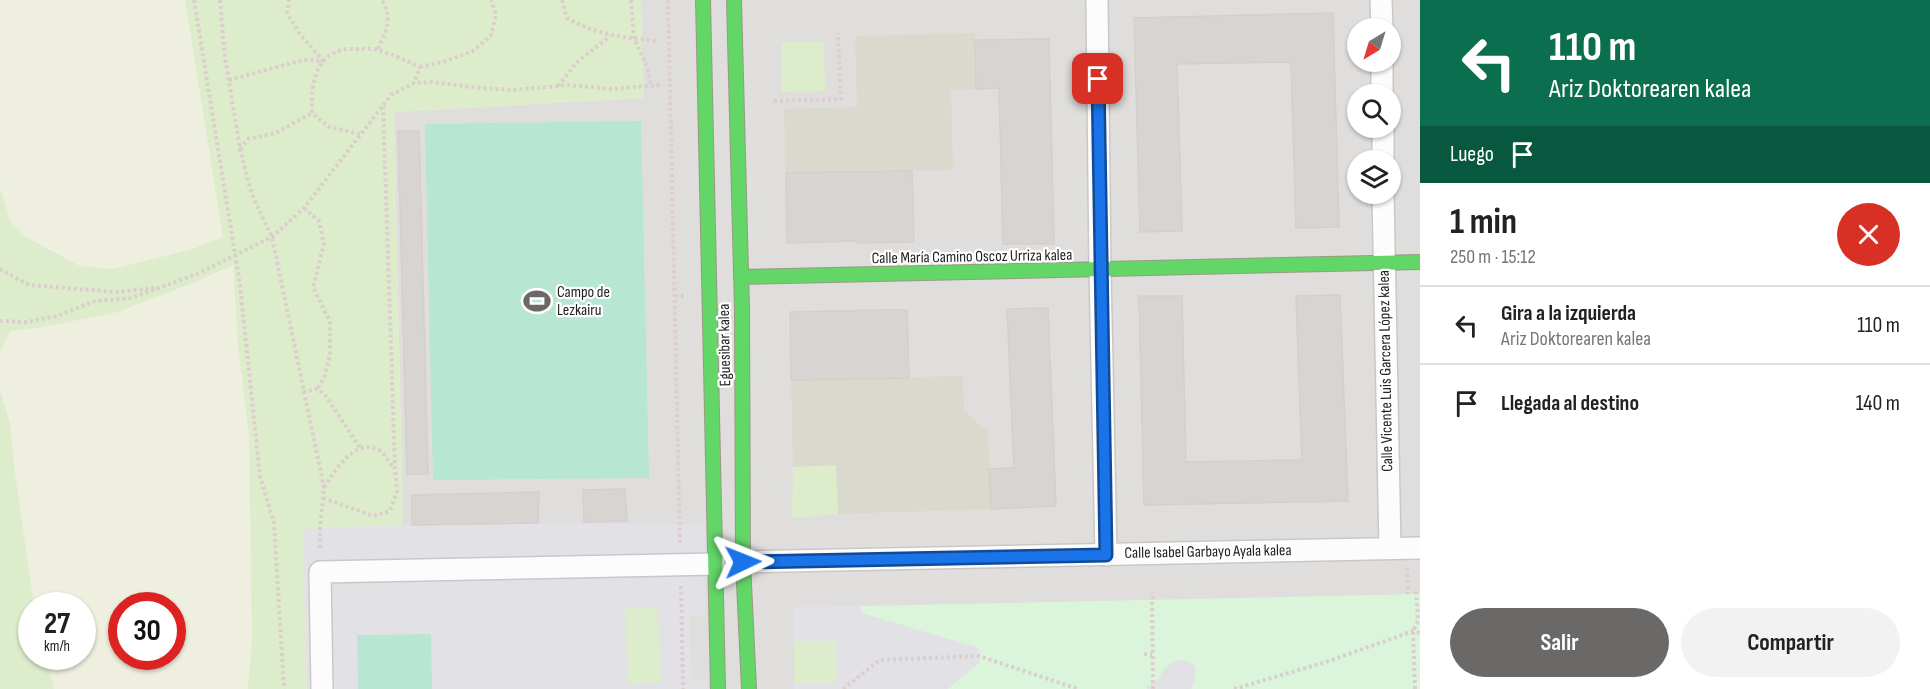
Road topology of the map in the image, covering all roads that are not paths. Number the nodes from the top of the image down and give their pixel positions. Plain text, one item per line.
1 (702, 0) edge
2 (734, 0) edge
3 (1097, 0) edge
4 (1381, 0) edge
5 (1382, 18) edge
6 (1383, 204) edge
7 (1384, 262) junction
8 (1420, 262) edge
9 (1100, 271) junction
10 (741, 278) junction
11 (1390, 548) junction
12 (1420, 548) edge
13 (1106, 555) junction
14 (743, 562) junction
15 (715, 564) junction
16 (322, 689) edge
17 (718, 689) edge
18 (749, 689) edge

1 - 15 street, Eguesibar kalea
2 - 10 street, Eguesibar kalea
3 - 9 street
4 - 5 street
6 - 7 street, Calle Vicente Luis Garcera López kalea
7 - 8 street, Calle María Camino Oscoz Urriza kalea
7 - 9 street, Calle María Camino Oscoz Urriza kalea
7 - 11 street, Calle Vicente Luis Garcera López kalea
9 - 10 street, Calle María Camino Oscoz Urriza kalea
9 - 13 street
10 - 14 street, Eguesibar kalea
11 - 12 street, Calle Isabel Garbayo Ayala kalea
11 - 13 street, Calle Isabel Garbayo Ayala kalea
13 - 14 street, Calle Isabel Garbayo Ayala kalea
14 - 18 street, Eguesibar kalea
15 - 16 street
15 - 17 street, Eguesibar kalea

